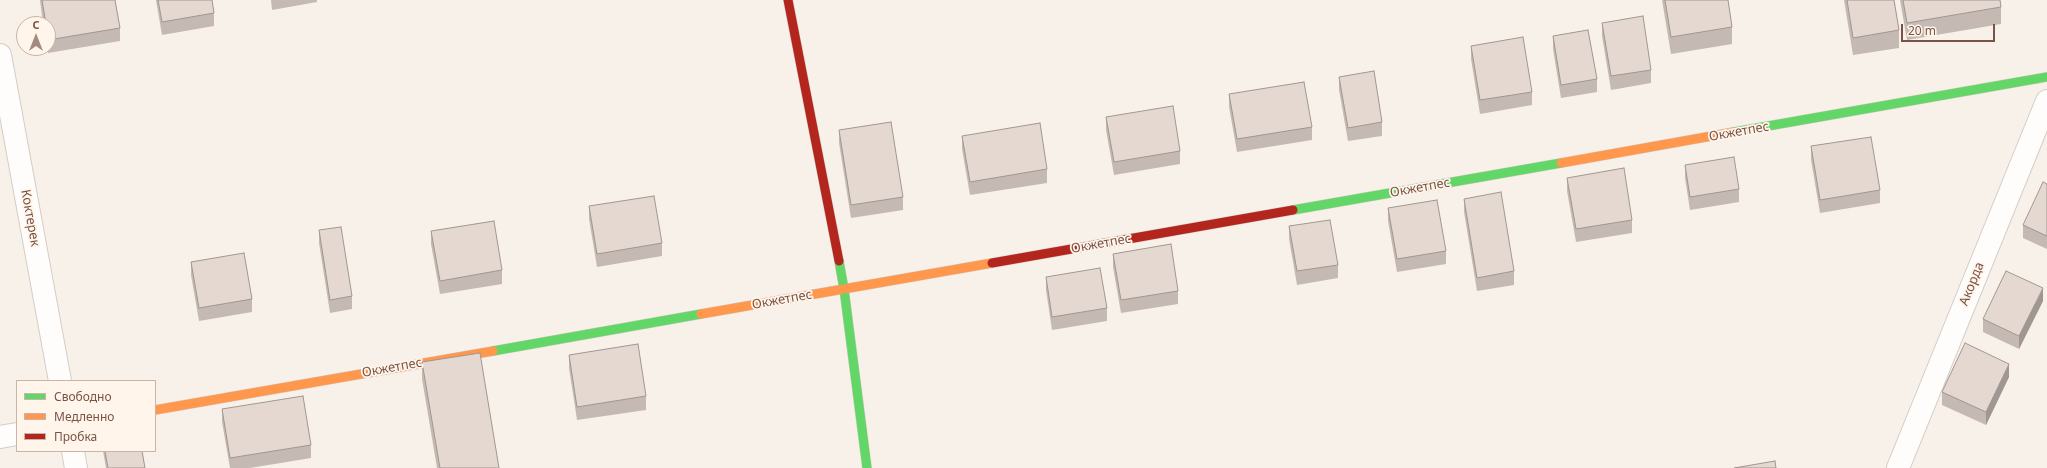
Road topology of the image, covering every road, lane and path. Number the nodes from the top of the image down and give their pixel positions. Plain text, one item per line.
1 (788, 0) edge
2 (0, 55) edge
3 (2047, 77) edge
4 (2047, 101) edge
5 (844, 289) junction
6 (60, 380) edge
7 (156, 410) edge
8 (16, 434) edge
9 (0, 437) edge
10 (73, 452) edge
11 (76, 468) edge
12 (867, 468) edge
13 (1898, 468) edge

1 - 5 street
2 - 6 street, Коктерек
3 - 5 street, Окжетпес
4 - 13 street, Акорда
5 - 7 street, Окжетпес
5 - 12 street
8 - 9 street
10 - 11 street

